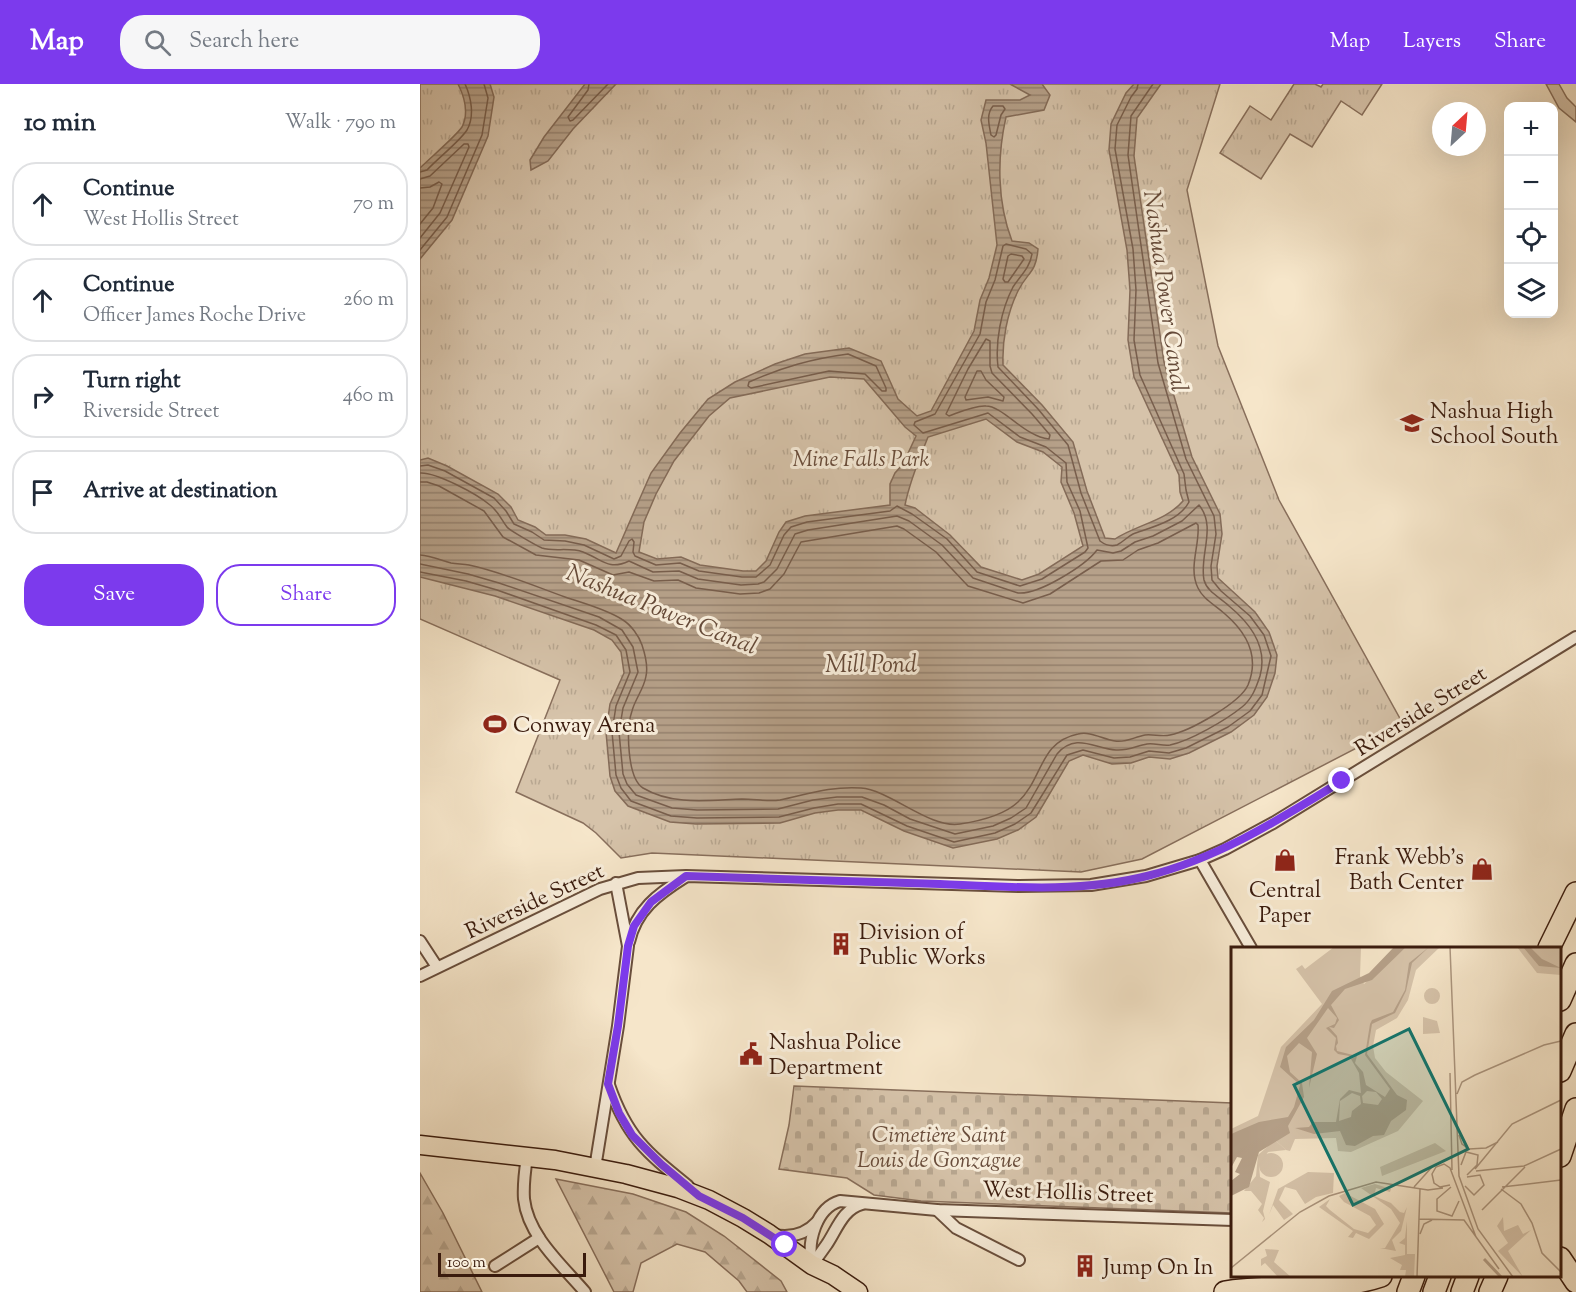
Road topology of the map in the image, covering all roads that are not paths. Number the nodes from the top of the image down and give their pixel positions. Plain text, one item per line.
1 (1576, 637) edge
2 (1200, 860) junction
3 (686, 876) junction
4 (616, 883) junction
5 (1576, 893) edge
6 (420, 941) edge
7 (628, 946) junction
8 (1250, 947) edge
9 (1549, 947) edge
10 (1576, 964) edge
11 (437, 967) junction
12 (420, 976) edge
13 (1561, 998) edge
14 (1576, 1034) edge
15 (1561, 1069) edge
16 (608, 1084) junction
17 (1576, 1094) edge
18 (1576, 1109) edge
19 (1561, 1129) edge
20 (420, 1145) edge
21 (1561, 1153) edge
22 (527, 1156) junction
23 (595, 1168) junction
24 (699, 1196) junction
25 (866, 1203) junction
26 (937, 1210) junction
27 (1231, 1220) edge
28 (818, 1222) junction
29 (769, 1234) junction
30 (539, 1238) junction
31 (1019, 1260) dead end
32 (1561, 1260) edge
33 (812, 1264) junction
34 (495, 1266) dead end
35 (1376, 1277) edge
36 (1413, 1277) edge
37 (1439, 1277) edge
38 (1467, 1277) edge
39 (1496, 1277) edge
40 (1576, 1282) edge
41 (585, 1292) edge
42 (837, 1292) edge
43 (858, 1292) edge
44 (1225, 1292) edge
45 (1408, 1292) edge
46 (1434, 1292) edge
47 (1462, 1292) edge
48 (1490, 1292) edge

1 - 2 street, Riverside Street
2 - 3 street, Riverside Street
2 - 8 street
3 - 4 street, Riverside Street
3 - 7 street
4 - 7 street
4 - 11 street, Riverside Street
5 - 9 highway
6 - 11 street
7 - 16 street
10 - 13 highway
11 - 12 street, Riverside Street
14 - 15 highway
16 - 23 street
16 - 24 street
17 - 19 highway
18 - 21 highway
20 - 22 main road, West Hollis Street
22 - 23 main road, West Hollis Street
22 - 30 street
23 - 24 main road, West Hollis Street
24 - 29 main road, West Hollis Street
25 - 26 street, West Hollis Street
25 - 28 street, West Hollis Street
25 - 33 street
26 - 27 street, West Hollis Street
26 - 31 street
28 - 29 street, West Hollis Street
28 - 33 street
29 - 33 main road, West Hollis Street
30 - 34 street
30 - 41 street
32 - 40 highway
33 - 42 main road
33 - 43 main road
35 - 44 highway
36 - 45 highway
37 - 46 highway
38 - 47 highway
39 - 48 highway

